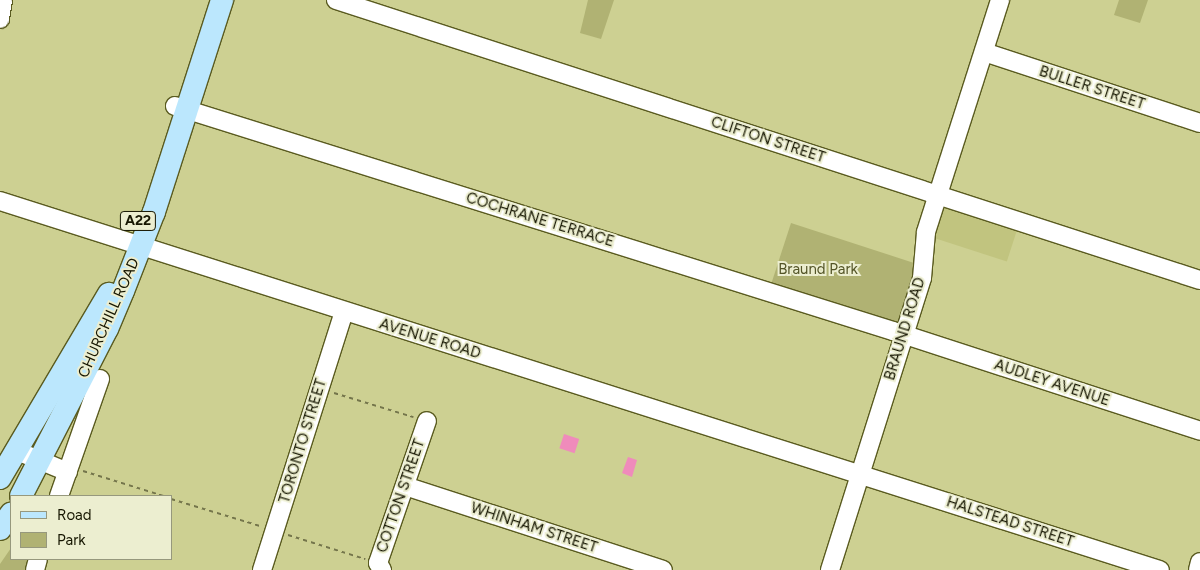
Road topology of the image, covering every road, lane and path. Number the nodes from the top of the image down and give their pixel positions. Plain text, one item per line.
1 (3, 0) edge
2 (210, 0) edge
3 (222, 0) edge
4 (336, 0) edge
5 (1000, 0) edge
6 (0, 19) edge
7 (984, 52) junction
8 (181, 108) junction
9 (1200, 123) edge
10 (938, 196) junction
11 (0, 202) edge
12 (136, 244) junction
13 (1200, 280) edge
14 (344, 312) junction
15 (904, 334) junction
16 (100, 379) dead end
17 (319, 388) junction
18 (427, 421) joint
19 (1200, 431) edge
20 (17, 451) junction
21 (40, 460) junction
22 (68, 469) junction
23 (861, 473) junction
24 (0, 478) edge
25 (404, 486) junction
26 (22, 495) edge
27 (60, 495) edge
28 (160, 495) edge
29 (1200, 562) edge
30 (262, 570) edge
31 (382, 570) edge
32 (663, 570) edge
33 (830, 570) edge
34 (1160, 570) edge
35 (1198, 570) edge

1 - 6 street
2 - 8 main road, CHURCHILL ROAD / A22
3 - 8 main road, CHURCHILL ROAD / A22
4 - 10 street, CLIFTON STREET
5 - 7 street, BRAUND ROAD
7 - 9 street, BULLER STREET
7 - 10 street, BRAUND ROAD
8 - 12 main road, CHURCHILL ROAD / A22
8 - 15 street, COCHRANE TERRACE
10 - 13 street, CLIFTON STREET
10 - 15 street, BRAUND ROAD
11 - 12 street, AVENUE ROAD
12 - 14 street, AVENUE ROAD
12 - 20 main road, CHURCHILL ROAD / A22
12 - 21 main road, CHURCHILL ROAD / A22
14 - 17 street, TORONTO STREET
14 - 23 street, AVENUE ROAD
15 - 19 street, AUDLEY AVENUE
15 - 23 street, BRAUND ROAD
16 - 22 street, CHURCHILL ROAD
17 - 18 path
17 - 30 street, TORONTO STREET
18 - 25 street, COTTON STREET
20 - 21 street
20 - 24 main road, CHURCHILL ROAD / A22
21 - 22 street
21 - 26 main road, CHURCHILL ROAD
22 - 27 street, CHURCHILL ROAD
22 - 28 path
23 - 33 street, BRAUND ROAD
23 - 34 street, HALSTEAD STREET
25 - 31 street, COTTON STREET
25 - 32 street, WHINHAM STREET
29 - 35 street

